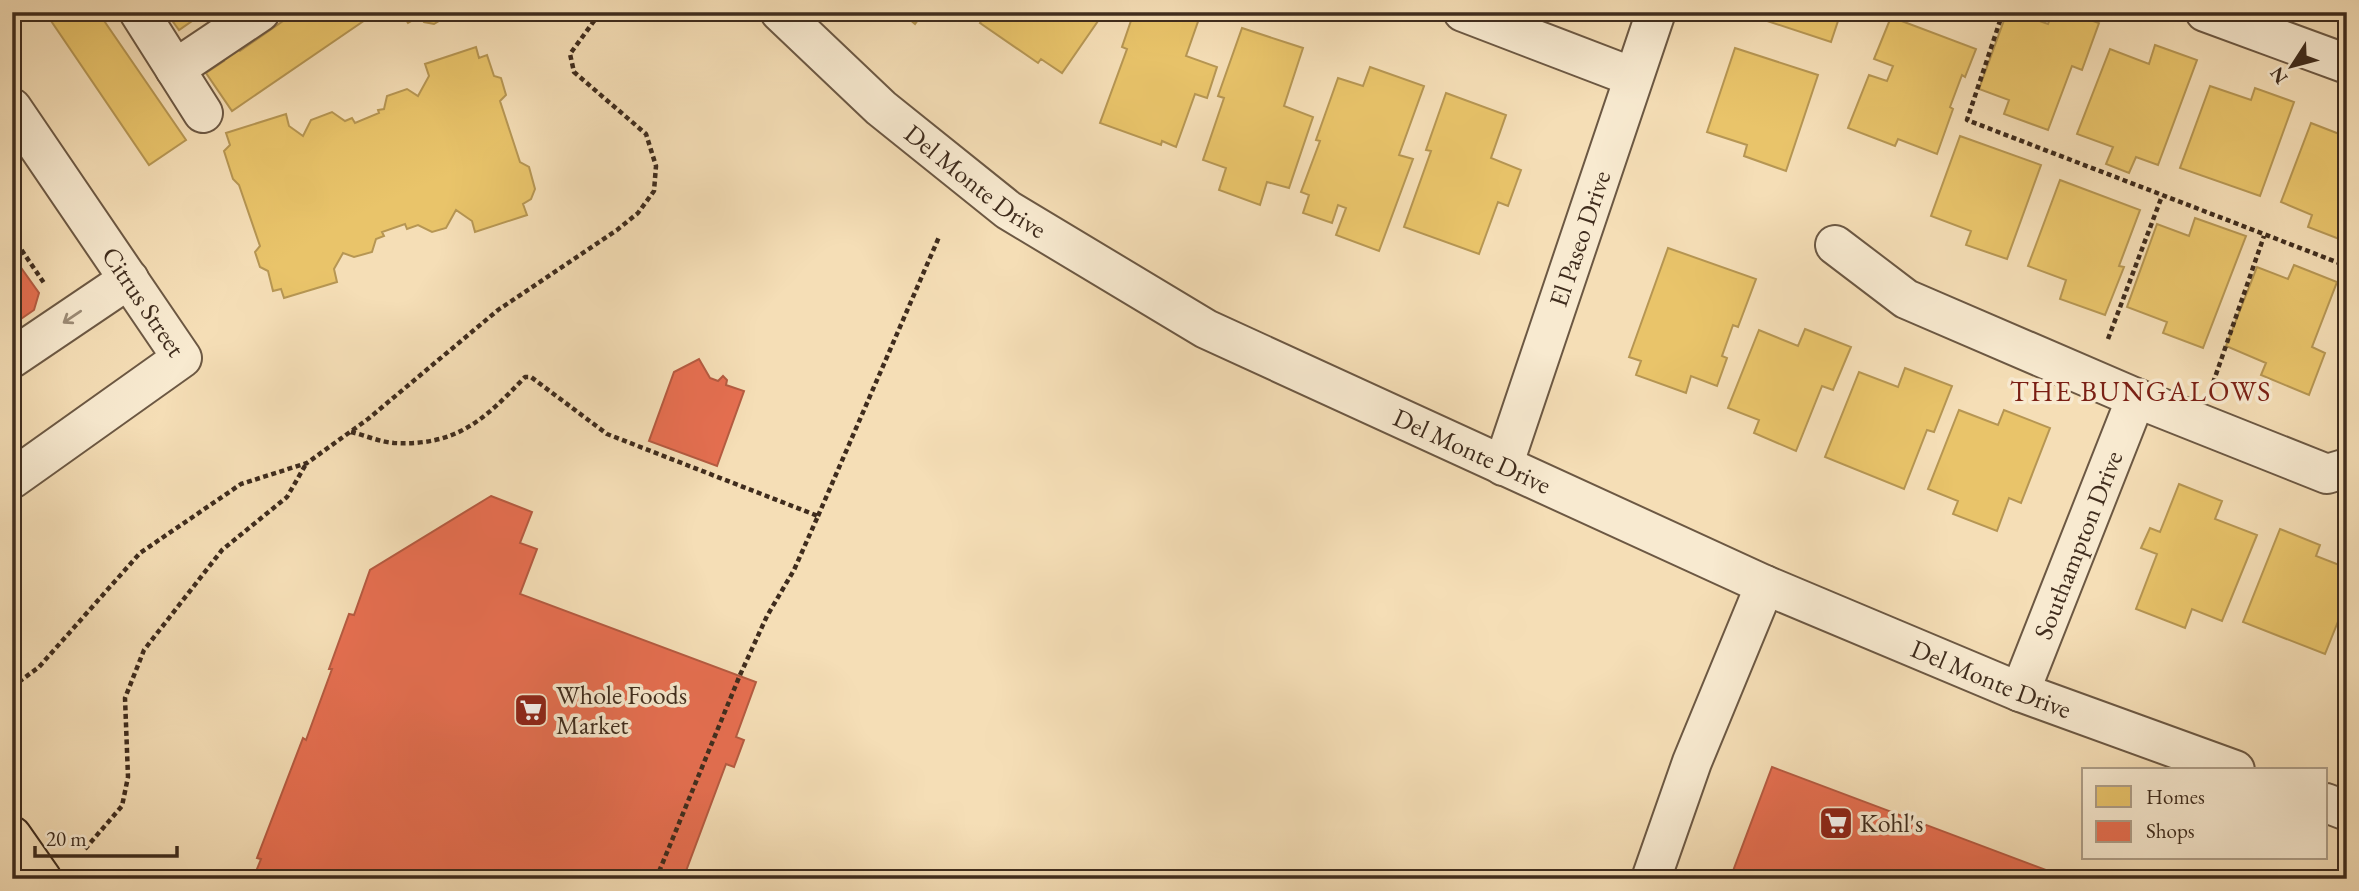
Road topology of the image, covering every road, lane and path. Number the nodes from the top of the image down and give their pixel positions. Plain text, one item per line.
1 (139, 12) edge
2 (260, 12) edge
3 (604, 12) edge
4 (780, 12) edge
5 (1463, 12) edge
6 (1656, 12) edge
7 (2003, 12) edge
8 (2205, 12) edge
9 (2347, 64) edge
10 (176, 69) junction
11 (1633, 77) junction
12 (12, 108) edge
13 (204, 113) dead end
14 (2162, 196) junction
15 (2264, 236) junction
16 (939, 237) dead end
17 (1835, 245) dead end
18 (2347, 266) edge
19 (129, 279) junction
20 (2107, 341) dead end
21 (12, 358) edge
22 (2213, 383) dead end
23 (2136, 398) junction
24 (350, 432) junction
25 (307, 463) junction
26 (1503, 466) junction
27 (2347, 468) edge
28 (12, 479) edge
29 (818, 516) junction
30 (1765, 586) junction
31 (12, 687) edge
32 (2020, 692) junction
33 (2229, 768) edge
34 (2328, 804) edge
35 (2347, 811) edge
36 (12, 836) edge
37 (85, 849) dead end
38 (42, 879) edge
39 (656, 879) edge
40 (1651, 879) edge

1 - 10 street
2 - 10 street
3 - 24 path
4 - 26 street, Del Monte Drive
5 - 11 street
6 - 11 street, El Paseo Drive
7 - 14 path
8 - 9 street
10 - 13 street
11 - 26 street, El Paseo Drive
12 - 19 street, Citrus Street
14 - 15 path
14 - 20 path
15 - 18 path
15 - 22 path
16 - 29 path
17 - 23 street
19 -> 21 street
19 - 28 street, Citrus Street
23 - 27 street
23 - 32 street, Southampton Drive
24 - 25 path
24 - 29 path
25 - 31 path
25 - 37 path
26 - 30 street, Del Monte Drive
29 - 39 path
30 - 32 street, Del Monte Drive
30 - 40 street
32 - 33 street, Del Monte Drive
34 - 35 street
36 - 38 main road

